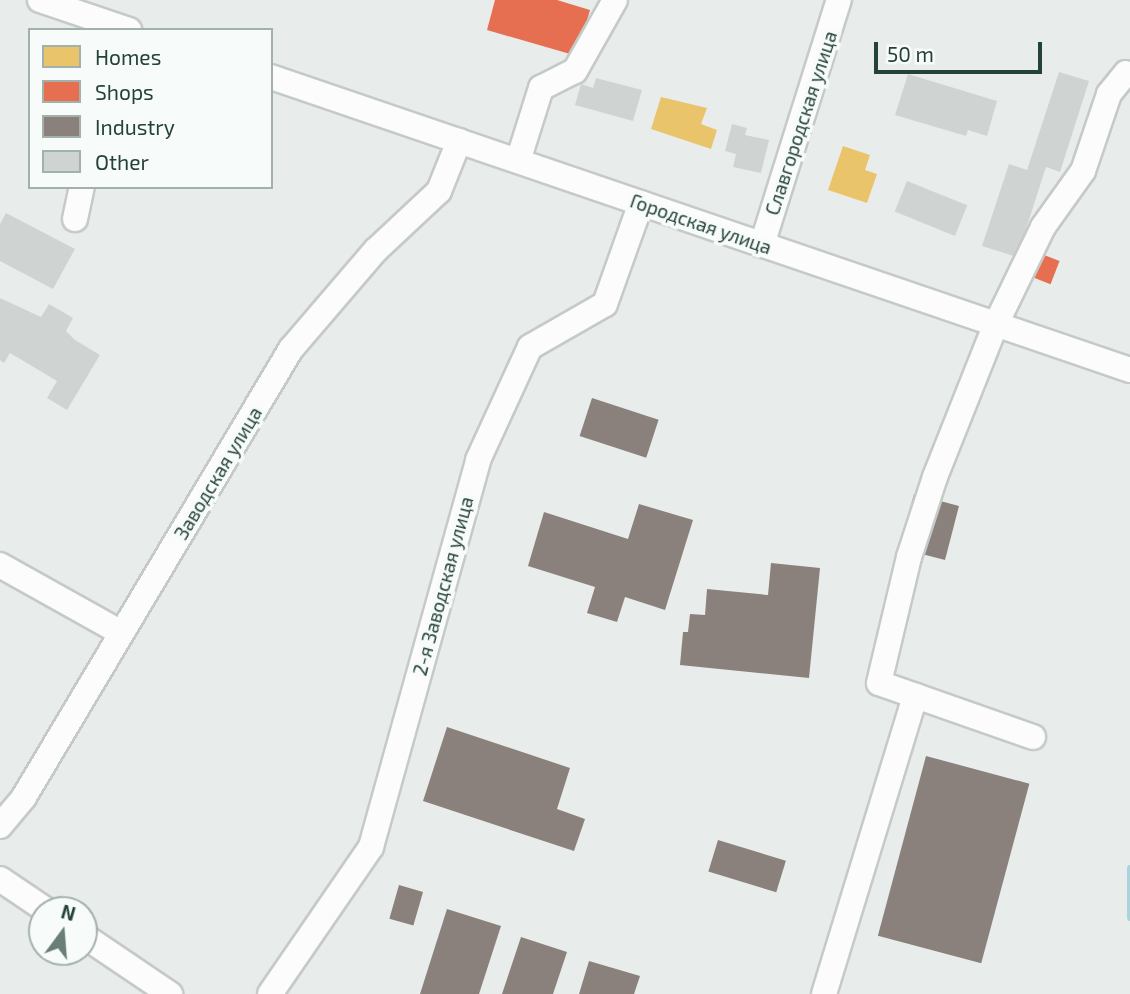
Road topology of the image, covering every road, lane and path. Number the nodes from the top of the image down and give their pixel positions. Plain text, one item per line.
1 (40, 0) edge
2 (615, 0) edge
3 (839, 0) edge
4 (121, 28) edge
5 (1126, 73) dead end
6 (273, 79) edge
7 (459, 141) junction
8 (518, 161) junction
9 (82, 189) edge
10 (641, 203) junction
11 (75, 219) dead end
12 (762, 245) junction
13 (996, 324) junction
14 (1130, 370) edge
15 (0, 565) edge
16 (120, 632) junction
17 (915, 696) junction
18 (1033, 737) dead end
19 (0, 826) edge
20 (0, 879) edge
21 (28, 898) edge
22 (98, 945) edge
23 (170, 994) edge
24 (270, 994) edge
25 (824, 994) edge

1 - 4 street
2 - 8 street
3 - 12 street, Славгородская улица
5 - 13 street
6 - 7 street, Городская улица
7 - 8 street, Городская улица
7 - 16 street, Заводская улица
8 - 10 street, Городская улица
9 - 11 street
10 - 12 street, Городская улица
10 - 24 street, 2-я Заводская улица
12 - 13 street, Городская улица
13 - 14 street, Городская улица
13 - 17 street
15 - 16 street
16 - 19 street, Заводская улица
17 - 18 street
17 - 25 street
20 - 21 street
22 - 23 street

